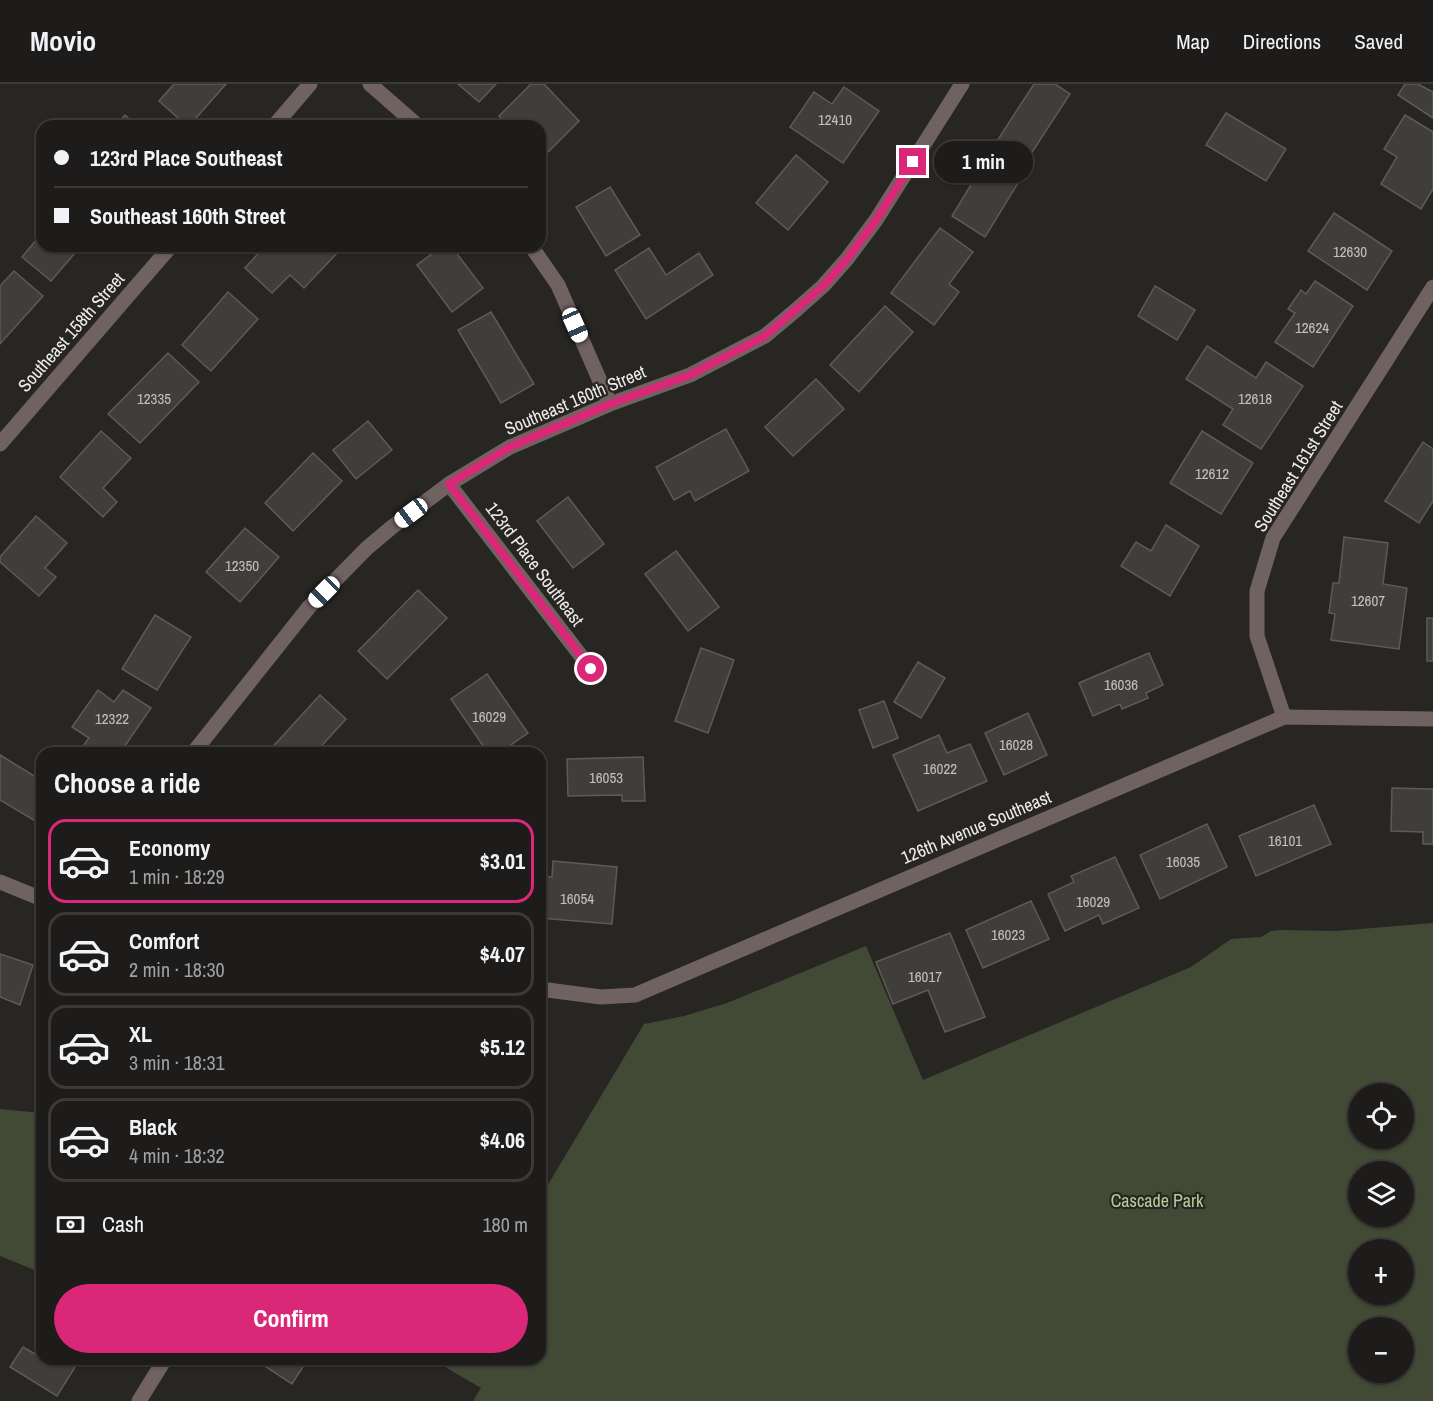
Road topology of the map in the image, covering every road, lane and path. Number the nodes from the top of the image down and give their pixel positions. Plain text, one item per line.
1 (310, 84) edge
2 (370, 84) edge
3 (962, 84) edge
4 (279, 120) edge
5 (411, 120) edge
6 (166, 252) edge
7 (535, 252) edge
8 (1433, 286) edge
9 (610, 404) junction
10 (0, 444) edge
11 (449, 484) junction
12 (591, 669) dead end
13 (1284, 717) junction
14 (1433, 718) edge
15 (198, 747) edge
16 (0, 882) edge
17 (36, 897) edge
18 (546, 990) edge
19 (161, 1365) edge
20 (139, 1401) edge

1 - 4 street
2 - 5 street
3 - 9 street, Southeast 160th Street
6 - 10 street, Southeast 158th Street
7 - 9 street
8 - 13 street, Southeast 161st Street
9 - 11 street, Southeast 160th Street
11 - 12 street, 123rd Place Southeast
11 - 15 street, Southeast 160th Street
13 - 14 street, 126th Avenue Southeast
13 - 18 street, 126th Avenue Southeast
16 - 17 street
19 - 20 street

